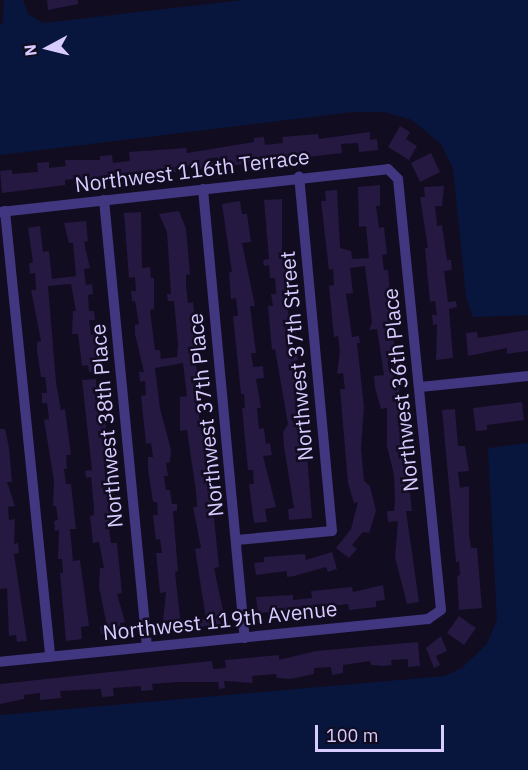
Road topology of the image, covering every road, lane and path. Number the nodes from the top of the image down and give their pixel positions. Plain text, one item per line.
1 (388, 169) joint
2 (299, 177) junction
3 (202, 189) junction
4 (104, 200) junction
5 (3, 211) edge
6 (528, 376) edge
7 (420, 387) junction
8 (237, 540) junction
9 (441, 610) joint
10 (245, 638) junction
11 (147, 647) junction
12 (50, 657) junction
13 (0, 662) edge

1 - 2 street, Northwest 116th Terrace
1 - 7 street, Northwest 36th Place
2 - 3 street, Northwest 116th Terrace
2 - 8 street, Northwest 37th Street
3 - 4 street, Northwest 116th Terrace
3 - 8 street, Northwest 37th Place
4 - 5 street, Northwest 116th Terrace
4 - 11 street, Northwest 38th Place
5 - 12 street
6 - 7 street
7 - 9 street, Northwest 36th Place
8 - 10 street, Northwest 37th Place
9 - 10 street, Northwest 119th Avenue
10 - 11 street, Northwest 119th Avenue
11 - 12 street, Northwest 119th Avenue
12 - 13 street, Northwest 119th Avenue

